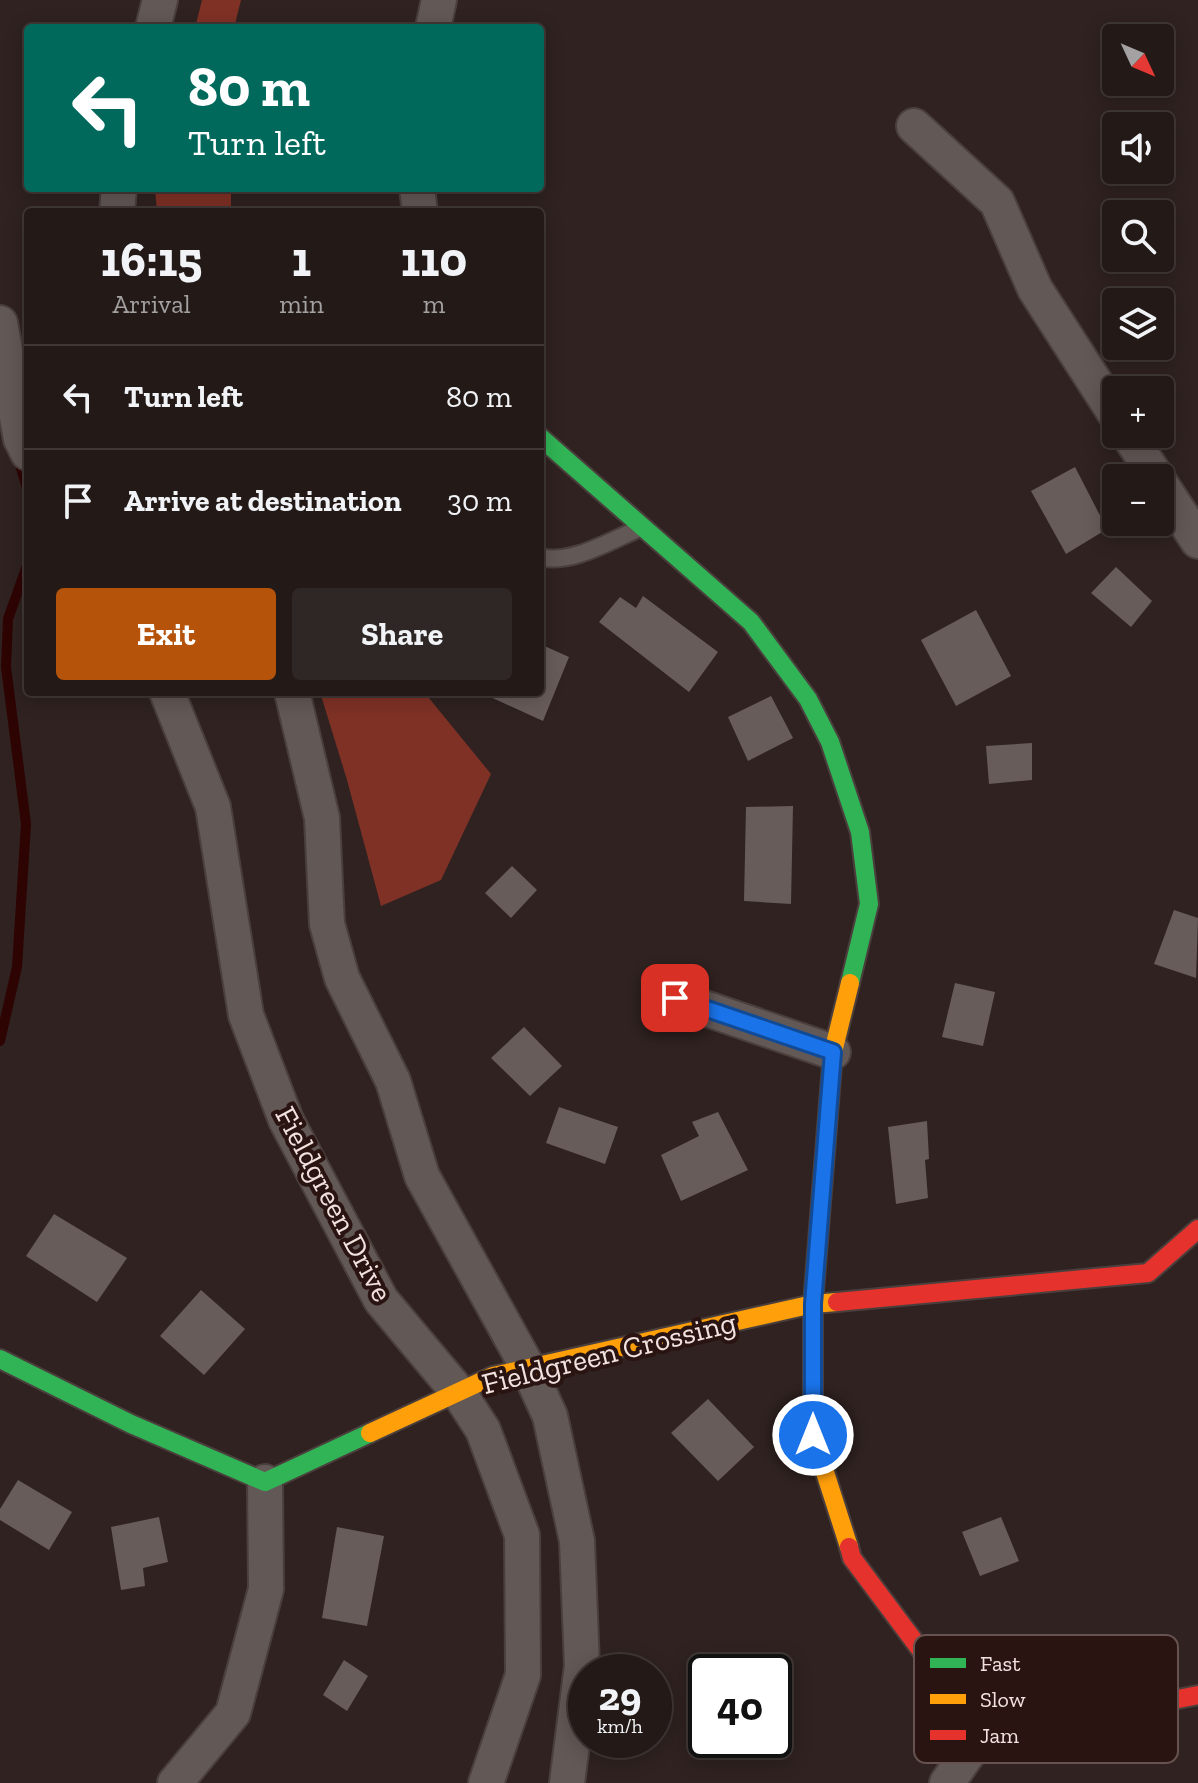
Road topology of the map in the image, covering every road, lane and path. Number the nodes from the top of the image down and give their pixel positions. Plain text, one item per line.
1 (160, 0) edge
2 (439, 0) edge
3 (154, 24) edge
4 (434, 24) edge
5 (914, 126) dead end
6 (0, 323) edge
7 (1102, 393) edge
8 (544, 440) edge
9 (24, 445) edge
10 (1174, 504) edge
11 (643, 527) junction
12 (1198, 541) edge
13 (544, 559) edge
14 (169, 696) edge
15 (293, 696) edge
16 (675, 998) dead end
17 (833, 1052) junction
18 (1198, 1229) edge
19 (813, 1304) junction
20 (0, 1359) edge
21 (528, 1368) junction
22 (459, 1393) junction
23 (265, 1482) junction
24 (914, 1641) edge
25 (1198, 1695) edge
26 (1178, 1699) edge
27 (961, 1763) edge
28 (175, 1783) edge
29 (486, 1783) edge
30 (567, 1783) edge
31 (947, 1783) edge

1 - 3 street
2 - 4 street
5 - 7 street
6 - 9 street
8 - 11 street
10 - 12 street
11 - 13 lane
11 - 17 street
14 - 22 street, Fieldgreen Drive
15 - 21 street
16 - 17 street
17 - 19 street
18 - 19 street, Fieldgreen Crossing
19 - 21 street, Fieldgreen Crossing
19 - 24 street
20 - 23 street
21 - 22 street, Fieldgreen Crossing
21 - 30 street
22 - 23 street, Fieldgreen Crossing
22 - 29 street, Fieldgreen Drive
23 - 28 street
25 - 26 street
27 - 31 street

